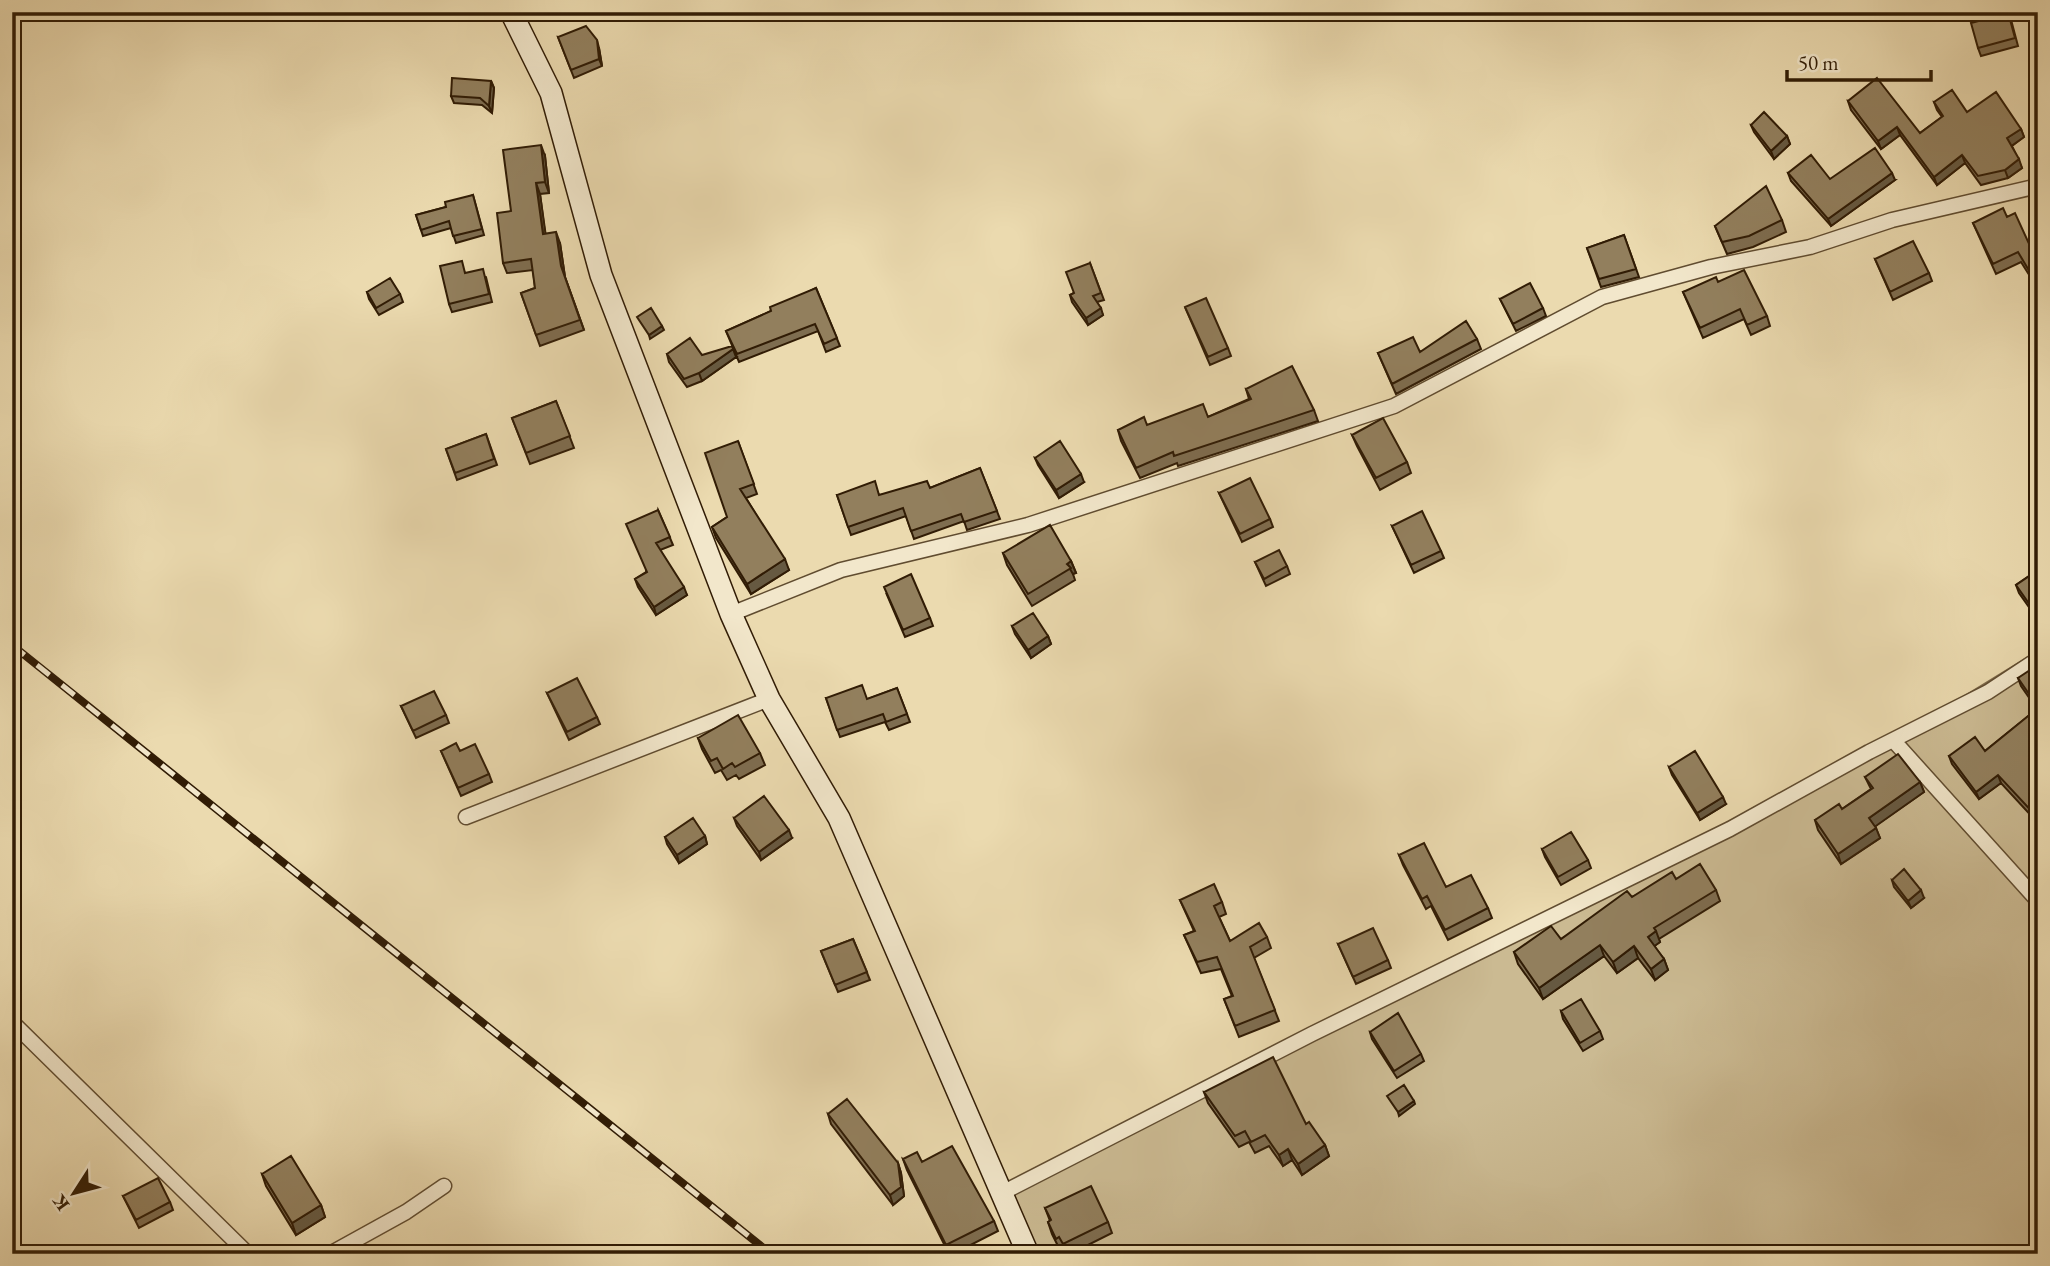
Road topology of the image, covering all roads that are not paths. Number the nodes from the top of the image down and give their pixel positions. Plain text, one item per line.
1 (511, 12) edge
2 (2038, 186) edge
3 (731, 614) junction
4 (2038, 659) edge
5 (769, 699) junction
6 (1894, 740) junction
7 (466, 817) dead end
8 (2038, 901) edge
9 (12, 1023) edge
10 (443, 1186) dead end
11 (1000, 1194) junction
12 (248, 1254) edge
13 (330, 1254) edge
14 (1028, 1254) edge

1 - 3 street
2 - 3 street
3 - 5 street
4 - 6 street
5 - 7 street
5 - 11 street
6 - 8 street
6 - 11 street
9 - 12 street
10 - 13 street
11 - 14 street

